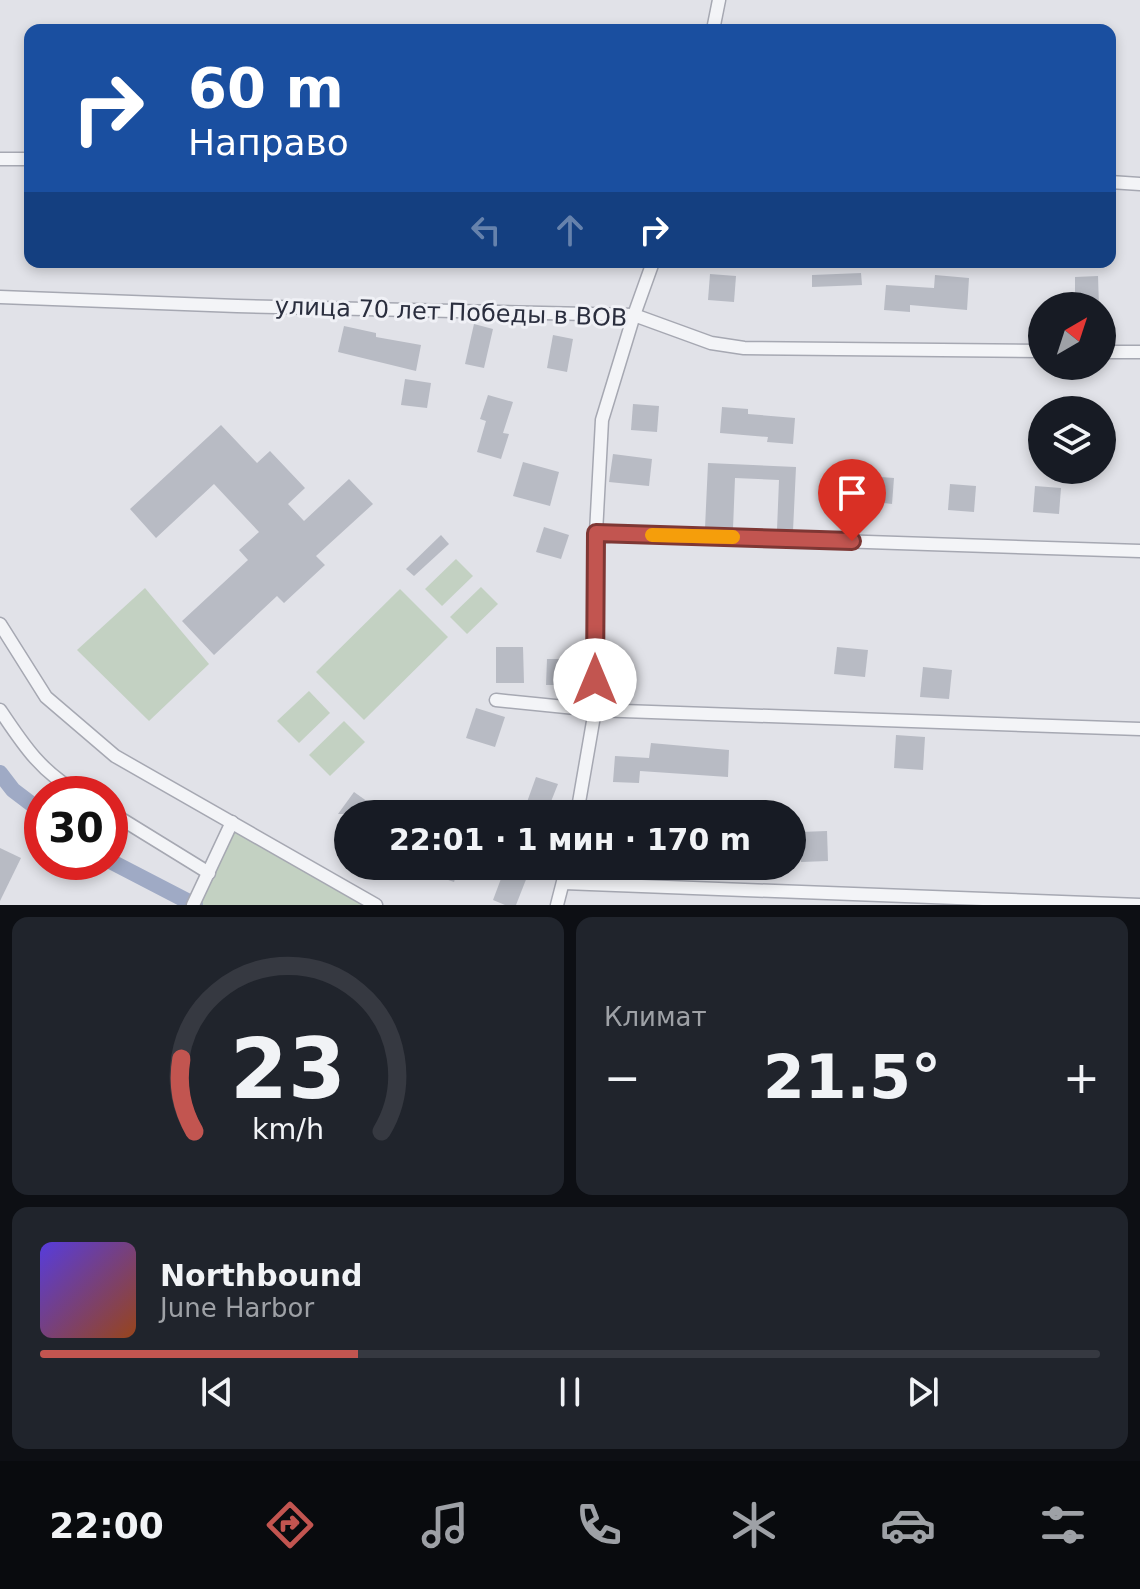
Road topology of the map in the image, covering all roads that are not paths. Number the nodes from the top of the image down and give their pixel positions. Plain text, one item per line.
1 (719, 0) edge
2 (714, 24) edge
3 (0, 159) edge
4 (24, 159) edge
5 (1116, 182) edge
6 (1140, 184) edge
7 (651, 268) edge
8 (0, 297) edge
9 (634, 315) junction
10 (1028, 351) edge
11 (1116, 352) edge
12 (1140, 352) edge
13 (596, 533) junction
14 (1140, 551) edge
15 (0, 624) edge
16 (496, 700) dead end
17 (0, 710) edge
18 (595, 710) junction
19 (1140, 729) edge
20 (52, 776) edge
21 (579, 800) edge
22 (232, 822) junction
23 (128, 823) edge
24 (209, 873) junction
25 (565, 880) edge
26 (564, 883) junction
27 (193, 905) edge
28 (376, 905) edge
29 (557, 905) edge
30 (1140, 905) edge

1 - 2 street
3 - 4 street
5 - 6 street
7 - 9 street
8 - 9 street, улица 70 лет Победы в ВОВ
9 - 10 street, улица 70 лет Победы в ВОВ
9 - 13 street
11 - 12 street
13 - 14 street
13 - 18 street
15 - 22 street
16 - 18 street
17 - 20 street
18 - 19 street
18 - 21 street
22 - 24 street
22 - 28 street
23 - 24 street
24 - 27 street
25 - 26 street
26 - 29 street
26 - 30 street

